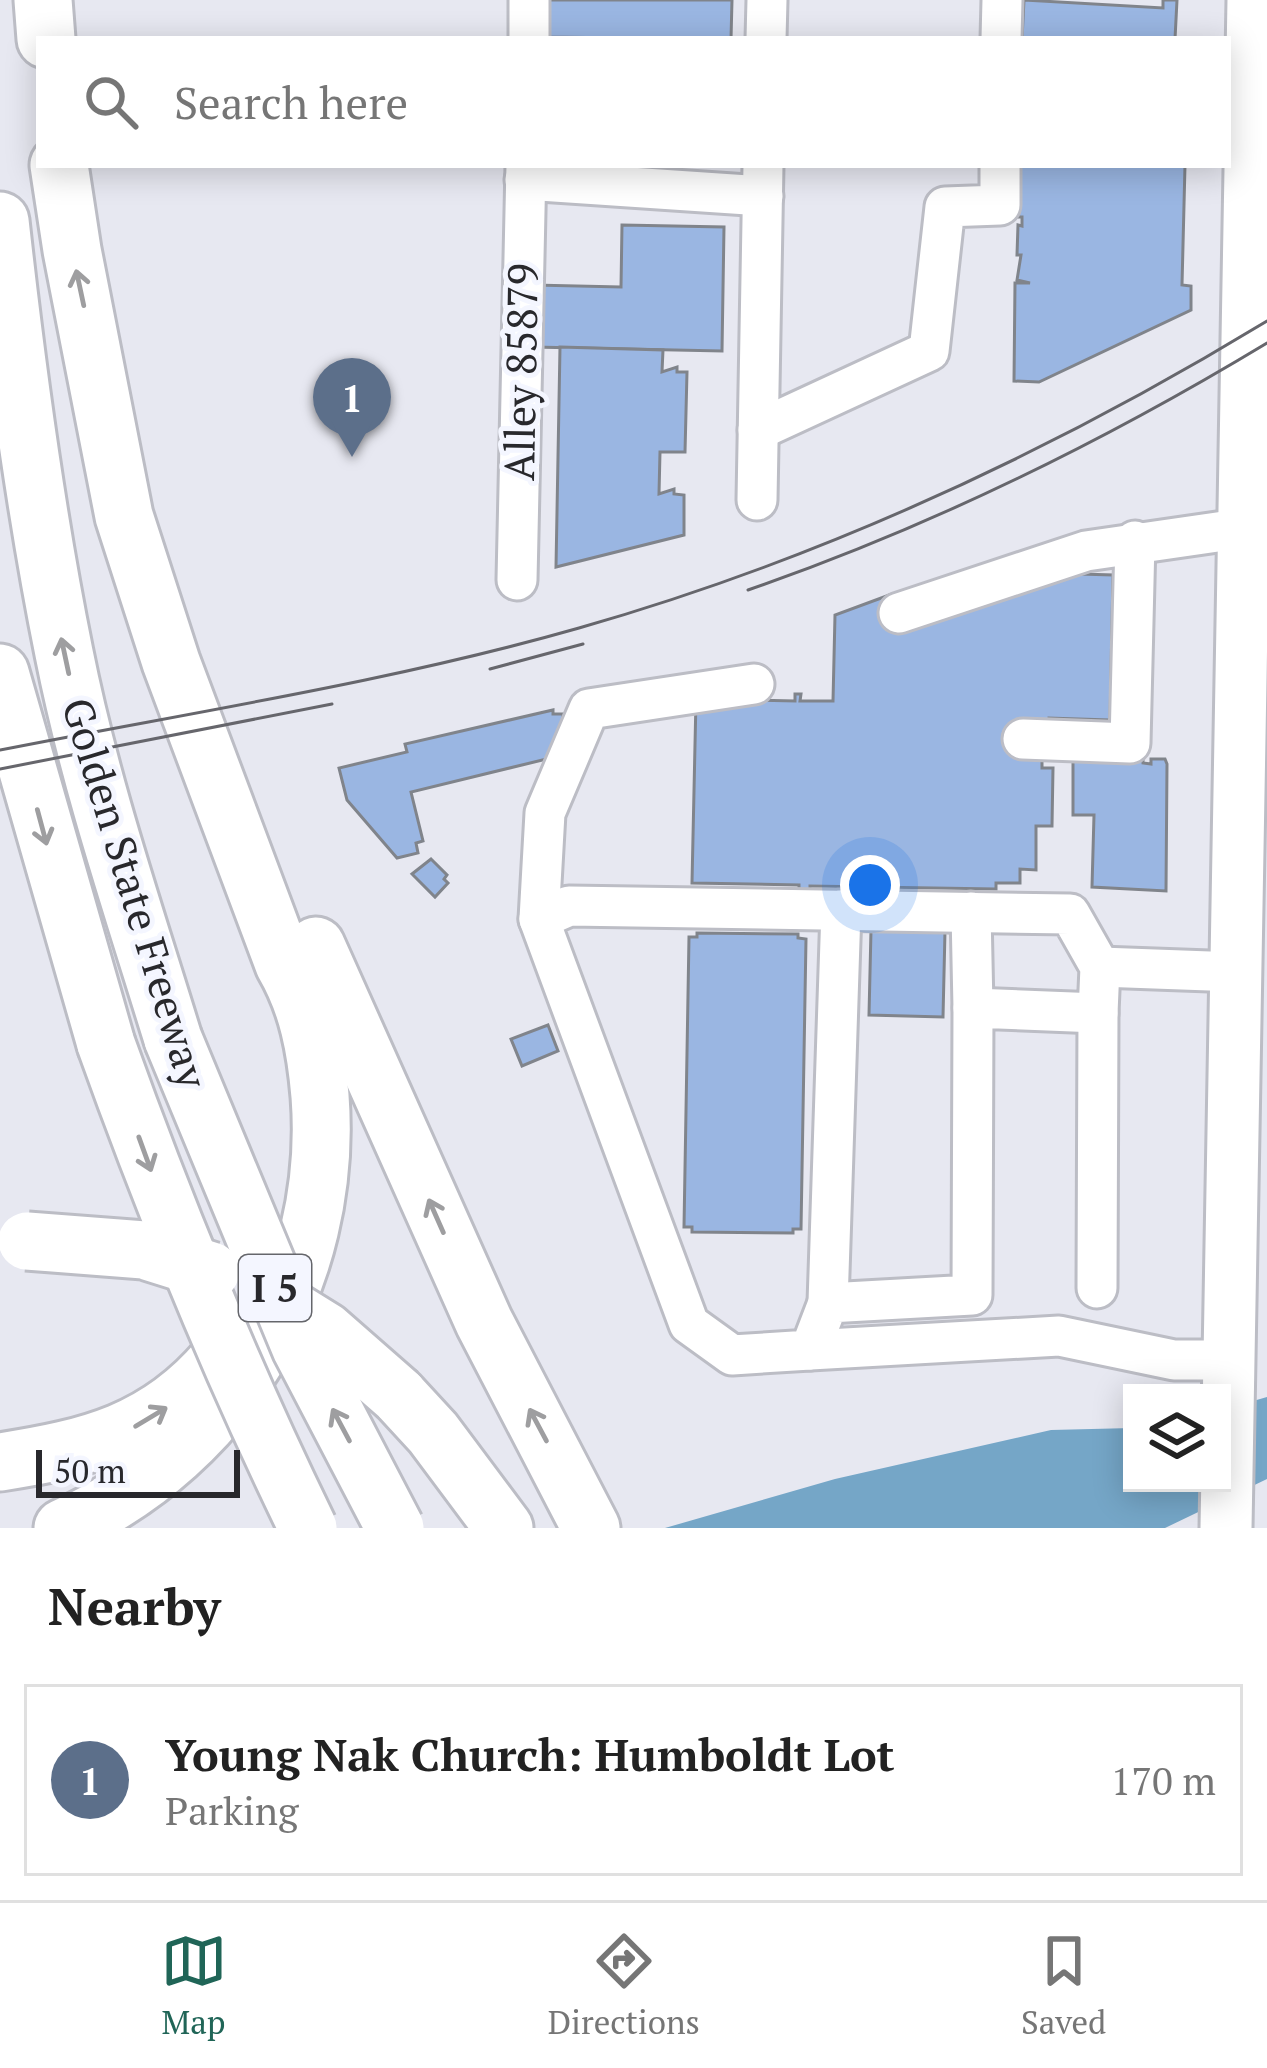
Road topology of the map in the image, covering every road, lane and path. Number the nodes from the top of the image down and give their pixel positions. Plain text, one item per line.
1 (43, 0) edge
2 (530, 0) edge
3 (767, 0) edge
4 (1002, 0) edge
5 (1252, 0) edge
6 (46, 36) edge
7 (529, 36) edge
8 (766, 36) edge
9 (1001, 36) edge
10 (59, 168) edge
11 (1000, 168) edge
12 (525, 172) edge
13 (763, 181) edge
14 (0, 221) edge
15 (104, 402) junction
16 (758, 430) junction
17 (757, 500) dead end
18 (1245, 527) junction
19 (1135, 541) junction
20 (517, 580) dead end
21 (899, 613) dead end
22 (1255, 626) edge
23 (0, 674) edge
24 (754, 684) dead end
25 (1023, 740) dead end
26 (841, 910) junction
27 (971, 912) junction
28 (539, 919) junction
29 (284, 964) junction
30 (1100, 967) junction
31 (1237, 972) junction
32 (973, 1008) junction
33 (1098, 1013) junction
34 (1250, 1192) edge
35 (14, 1242) edge
36 (1096, 1288) dead end
37 (828, 1303) junction
38 (810, 1350) junction
39 (1229, 1351) junction
40 (0, 1462) edge
41 (1226, 1523) edge
42 (64, 1528) edge
43 (308, 1528) edge
44 (395, 1528) edge
45 (504, 1528) edge
46 (591, 1528) edge

1 - 6 highway
2 - 7 street
3 - 8 street
4 - 9 street
5 - 18 main road
15 -> 10 highway
11 - 16 street
12 - 13 street
12 - 20 street, Alley 85879
13 - 16 street
44 -> 14 highway, Golden State Freeway / I 5, bridge
15 - 29 highway
46 -> 15 highway
16 - 17 street
18 - 19 street
18 - 22 main road
19 - 21 street
19 - 25 street
22 - 31 main road
23 -> 43 highway, Golden State Freeway / I 5, bridge
24 - 28 street
26 - 27 street
26 - 28 street
26 - 37 street
27 - 30 street
27 - 32 street
28 - 38 street
40 -> 29 highway
29 - 42 highway
30 - 31 street
30 - 33 street
31 - 34 main road
32 - 33 street
32 - 37 street
33 - 36 street
34 - 39 main road
35 - 45 highway, bridge
37 - 38 street
38 - 39 street
39 - 41 main road

